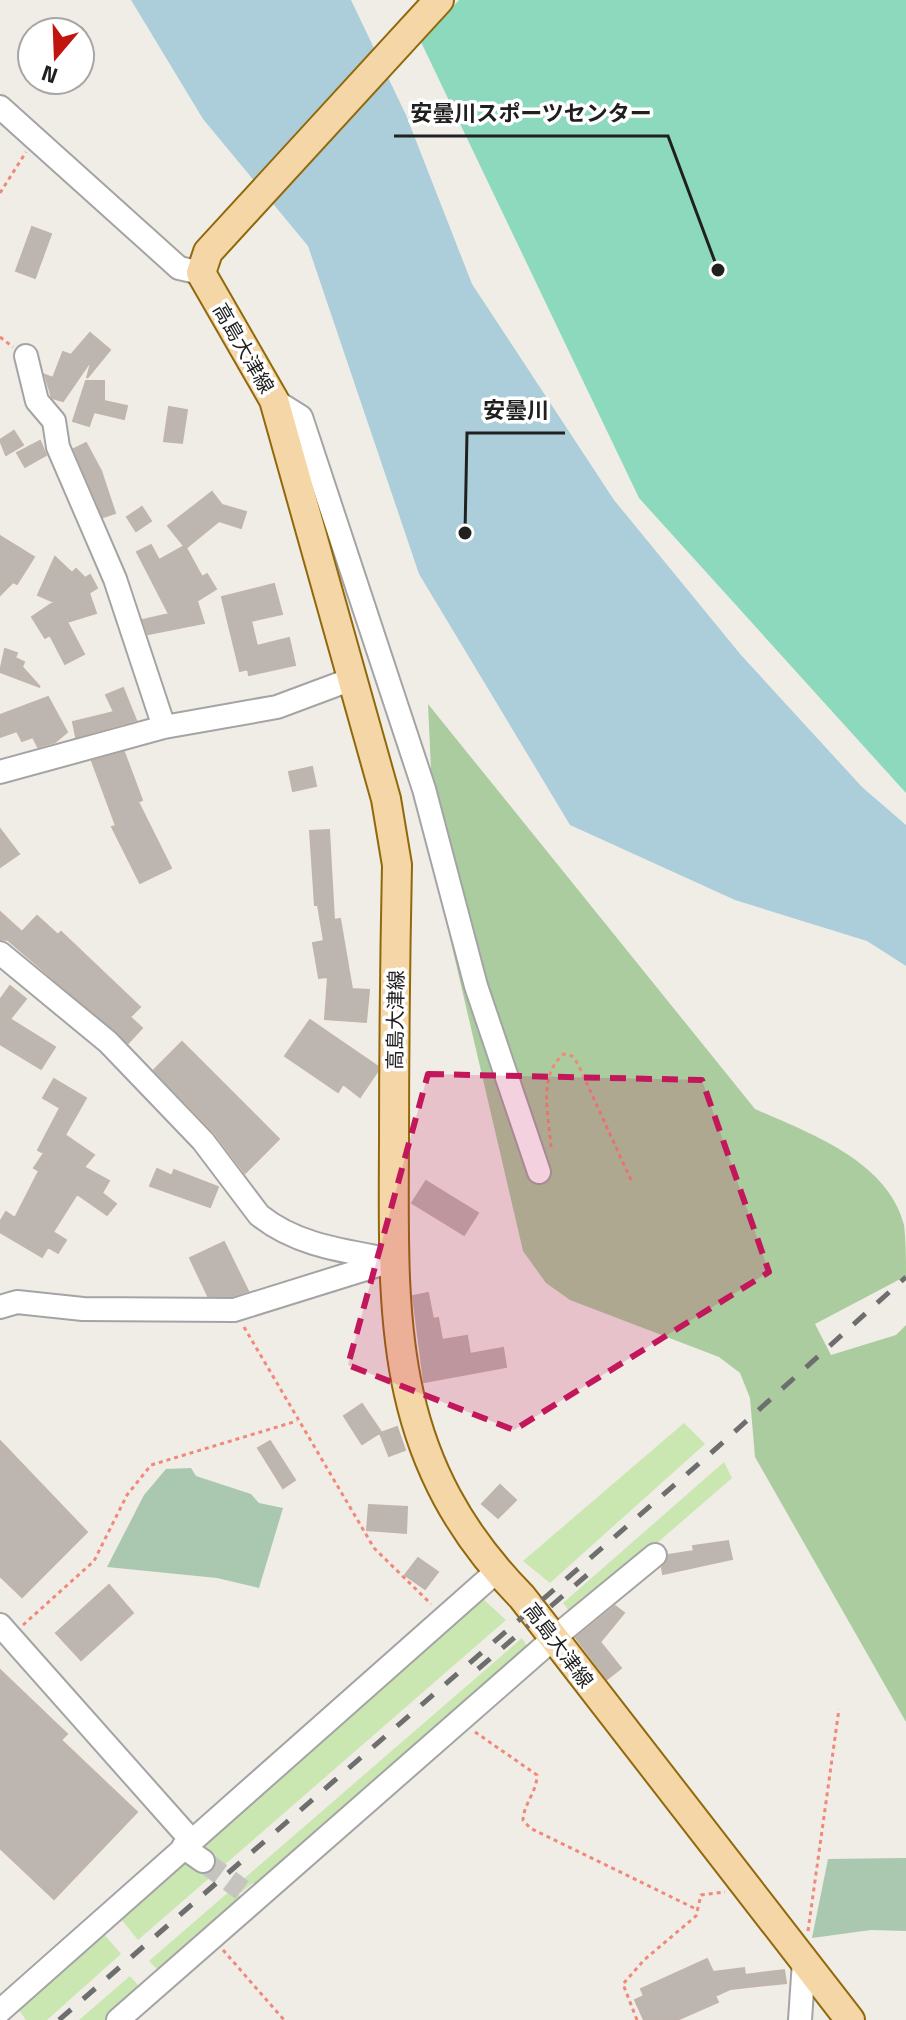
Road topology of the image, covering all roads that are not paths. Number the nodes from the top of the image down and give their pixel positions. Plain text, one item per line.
1 (438, 1) edge
2 (0, 107) edge
3 (205, 262) junction
4 (26, 356) dead end
5 (274, 400) junction
6 (352, 679) junction
7 (164, 727) junction
8 (0, 772) edge
9 (0, 953) edge
10 (539, 1172) road end
11 (393, 1260) junction
12 (0, 1307) edge
13 (655, 1555) dead end
14 (497, 1571) junction
15 (5, 1630) edge
16 (554, 1638) junction
17 (187, 1844) junction
18 (203, 1861) tunnel mouth
19 (804, 1961) junction
20 (0, 2011) edge
21 (118, 2020) edge
22 (800, 2020) edge
23 (850, 2020) edge

1 - 3 main road
2 - 3 street
3 - 5 main road, 高島大津線
4 - 7 street
5 - 6 main road, 高島大津線
5 - 10 street
6 - 7 street
6 - 11 main road, 高島大津線
7 - 8 street
9 - 11 street
11 - 12 street
11 - 14 main road, 高島大津線
13 - 16 street
14 - 16 main road, 高島大津線
14 - 17 street
15 - 17 street
16 - 19 main road, 高島大津線
16 - 21 street
17 - 18 street
17 - 20 street
19 - 22 street
19 - 23 main road, 高島大津線

